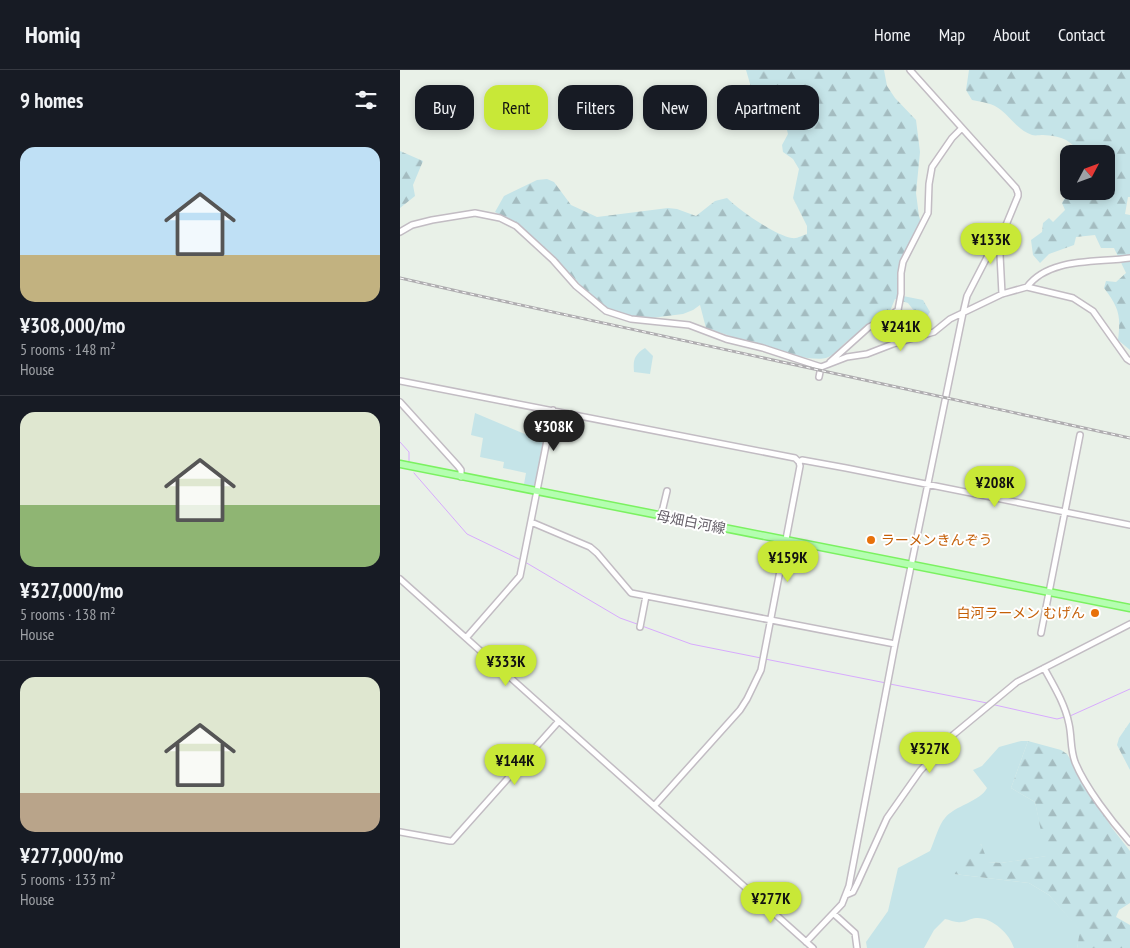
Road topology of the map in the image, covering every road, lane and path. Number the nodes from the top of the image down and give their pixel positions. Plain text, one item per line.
1 (910, 70) edge
2 (961, 129) junction
3 (400, 232) edge
4 (999, 234) junction
5 (1130, 258) edge
6 (1027, 287) junction
7 (1002, 294) junction
8 (963, 313) junction
9 (1130, 361) edge
10 (828, 364) junction
11 (821, 367) junction
12 (819, 377) dead end
13 (400, 381) edge
14 (400, 402) edge
15 (553, 410) junction
16 (1080, 435) dead end
17 (799, 462) junction
18 (400, 464) edge
19 (461, 477) junction
20 (928, 485) junction
21 (536, 490) junction
22 (667, 491) dead end
23 (1065, 512) junction
24 (661, 516) junction
25 (531, 522) junction
26 (1130, 525) edge
27 (786, 541) junction
28 (912, 566) junction
29 (400, 579) edge
30 (1049, 592) junction
31 (646, 596) junction
32 (1130, 608) edge
33 (770, 620) junction
34 (1130, 624) edge
35 (640, 627) dead end
36 (1041, 633) dead end
37 (466, 638) junction
38 (895, 644) junction
39 (1044, 668) junction
40 (559, 721) junction
41 (654, 806) junction
42 (400, 832) edge
43 (1130, 842) edge
44 (846, 895) junction
45 (834, 914) junction
46 (806, 942) junction
47 (813, 948) edge
48 (857, 948) edge

1 - 2 street
2 - 4 street
2 - 10 street
3 - 11 street
4 - 7 street
4 - 8 street
5 - 6 street
6 - 7 street
6 - 9 street
7 - 8 street
8 - 10 street
8 - 20 street
10 - 11 street
11 - 12 street
13 - 15 street
14 - 19 street
15 - 17 street
15 - 21 street
16 - 23 street
17 - 20 street
17 - 27 street
18 - 19 main road, 母畑白河線
19 - 21 main road, 母畑白河線
20 - 23 street
20 - 28 street
21 - 24 main road, 母畑白河線
21 - 25 street
22 - 24 street
23 - 26 street
23 - 30 street
24 - 27 main road, 母畑白河線
25 - 31 street
25 - 37 street
27 - 28 main road, 母畑白河線
27 - 33 street
28 - 30 main road, 母畑白河線
28 - 38 street
29 - 37 street
30 - 32 main road, 母畑白河線
30 - 36 street
31 - 33 street
31 - 35 street
33 - 38 street
33 - 41 street
34 - 39 street
37 - 40 street
38 - 44 street
39 - 43 street
39 - 44 street
40 - 41 street
40 - 42 street
41 - 46 street
44 - 45 street
45 - 46 street
45 - 48 street
46 - 47 street

